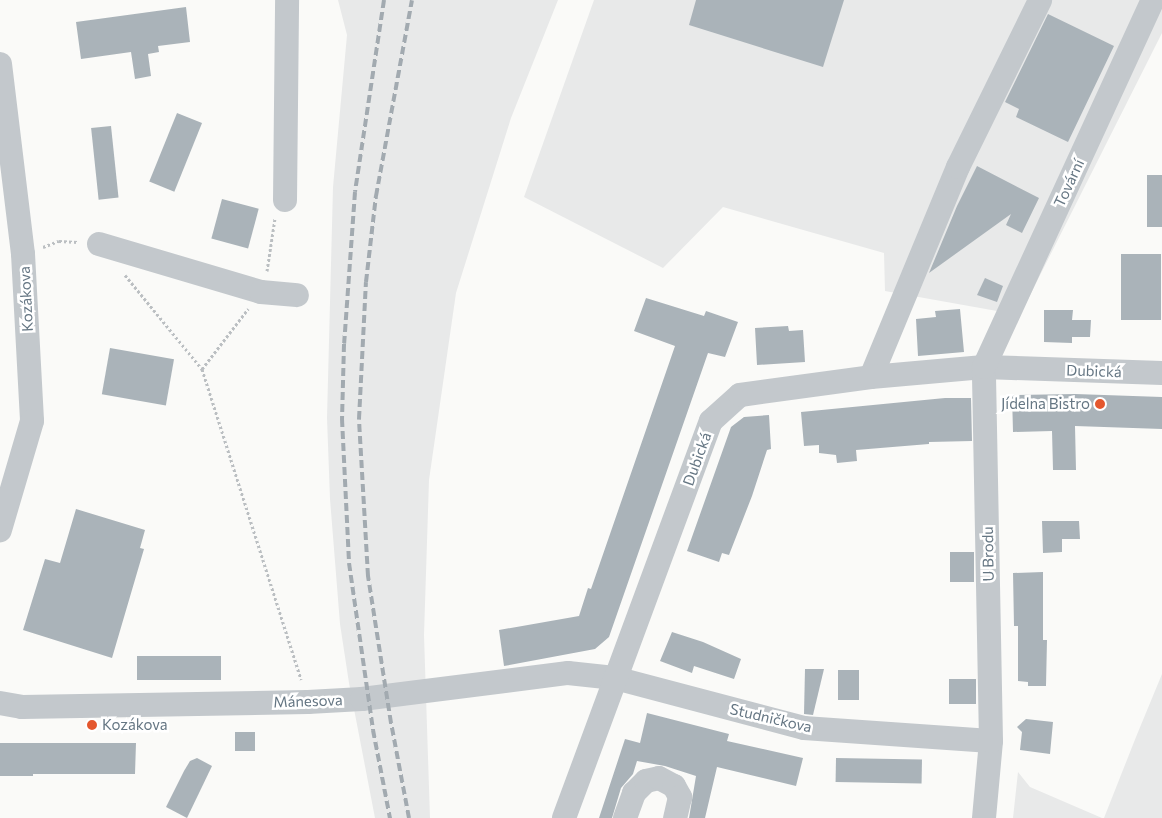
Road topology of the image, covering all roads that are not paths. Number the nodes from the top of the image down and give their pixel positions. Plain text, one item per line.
1 (287, 0) edge
2 (1040, 0) edge
3 (1153, 0) edge
4 (0, 64) edge
5 (286, 200) road end
6 (100, 244) road end
7 (297, 295) dead end
8 (984, 367) junction
9 (1162, 373) edge
10 (871, 377) junction
11 (0, 530) edge
12 (615, 678) junction
13 (0, 703) edge
14 (991, 741) junction
15 (564, 818) edge
16 (626, 818) edge
17 (674, 818) edge
18 (984, 818) edge

1 - 5 street
2 - 10 street
3 - 8 street, Tovární
4 - 11 street, Kozákova
6 - 7 street
8 - 9 street, Dubická
8 - 10 street, Dubická
8 - 14 street, U Brodu
10 - 12 street, Dubická
12 - 13 street, Mánesova
12 - 14 street, Studničkova
12 - 15 street, Dubická
14 - 18 street, U Brodu
16 - 17 street

